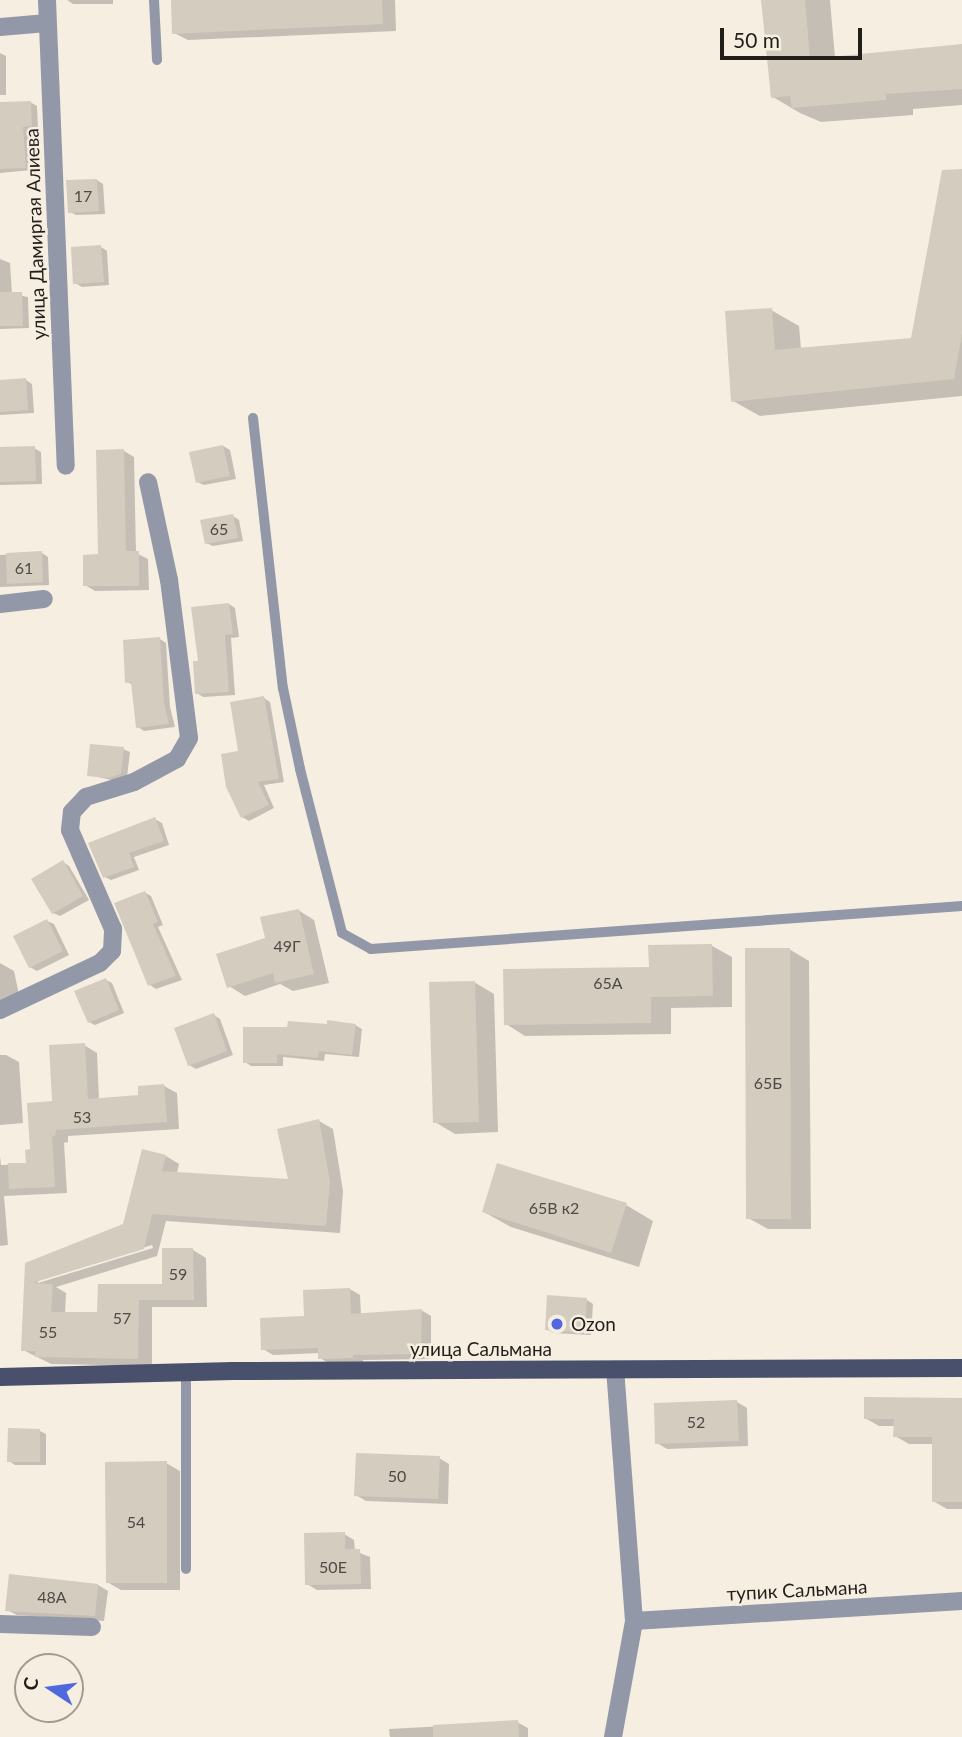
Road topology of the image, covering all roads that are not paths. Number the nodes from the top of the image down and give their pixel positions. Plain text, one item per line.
1 (47, 0) edge
2 (154, 0) edge
3 (47, 23) junction
4 (0, 27) edge
5 (157, 60) dead end
6 (253, 418) dead end
7 (66, 467) dead end
8 (148, 482) dead end
9 (44, 599) dead end
10 (0, 604) edge
11 (962, 906) edge
12 (0, 1010) edge
13 (962, 1368) edge
14 (615, 1370) junction
15 (186, 1373) junction
16 (0, 1377) edge
17 (186, 1569) dead end
18 (962, 1601) edge
19 (634, 1621) junction
20 (0, 1625) edge
21 (92, 1627) dead end
22 (613, 1737) edge

1 - 3 street, улица Дамиргая Алиева
2 - 5 lane
3 - 4 street
3 - 7 street, улица Дамиргая Алиева
6 - 11 lane
8 - 12 street
9 - 10 street
13 - 14 main road, улица Сальмана
14 - 15 main road, улица Сальмана
14 - 19 street
15 - 16 main road, улица Сальмана
15 - 17 lane
18 - 19 street, тупик Сальмана
19 - 22 street
20 - 21 street

